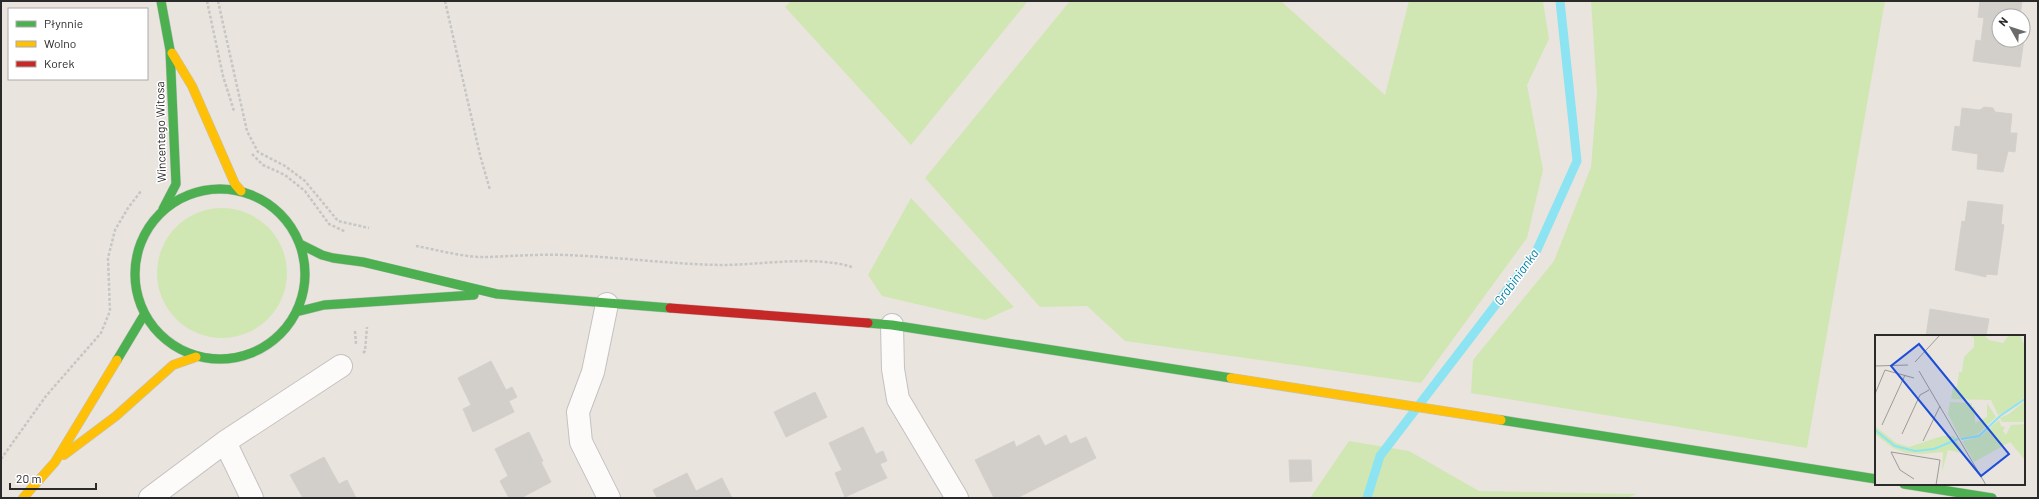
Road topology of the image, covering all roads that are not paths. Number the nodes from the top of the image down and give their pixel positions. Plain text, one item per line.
1 (161, 1) edge
2 (170, 50) junction
3 (241, 191) junction
4 (162, 211) junction
5 (300, 244) junction
6 (498, 294) junction
7 (607, 304) junction
8 (296, 312) junction
9 (144, 315) junction
10 (892, 325) junction
11 (196, 356) junction
12 (341, 366) dead end
13 (225, 442) junction
14 (55, 462) junction
15 (1875, 479) edge
16 (1910, 485) edge
17 (23, 498) edge
18 (150, 498) edge
19 (252, 498) edge
20 (609, 498) edge
21 (957, 498) edge
22 (1992, 498) edge

1 - 2 street, Wincentego Witosa
2 - 3 street, Wincentego Witosa
2 - 4 street, Wincentego Witosa
3 - 4 street
3 - 5 street
4 - 9 street
5 - 6 street
5 - 8 street
6 - 7 street
6 - 8 street
7 - 10 street
7 - 20 street
8 - 11 street
9 - 11 street
9 - 14 street
10 - 15 street
10 - 21 street
11 - 14 street
12 - 13 street
13 - 18 street
13 - 19 street
14 - 17 street
16 - 22 street

